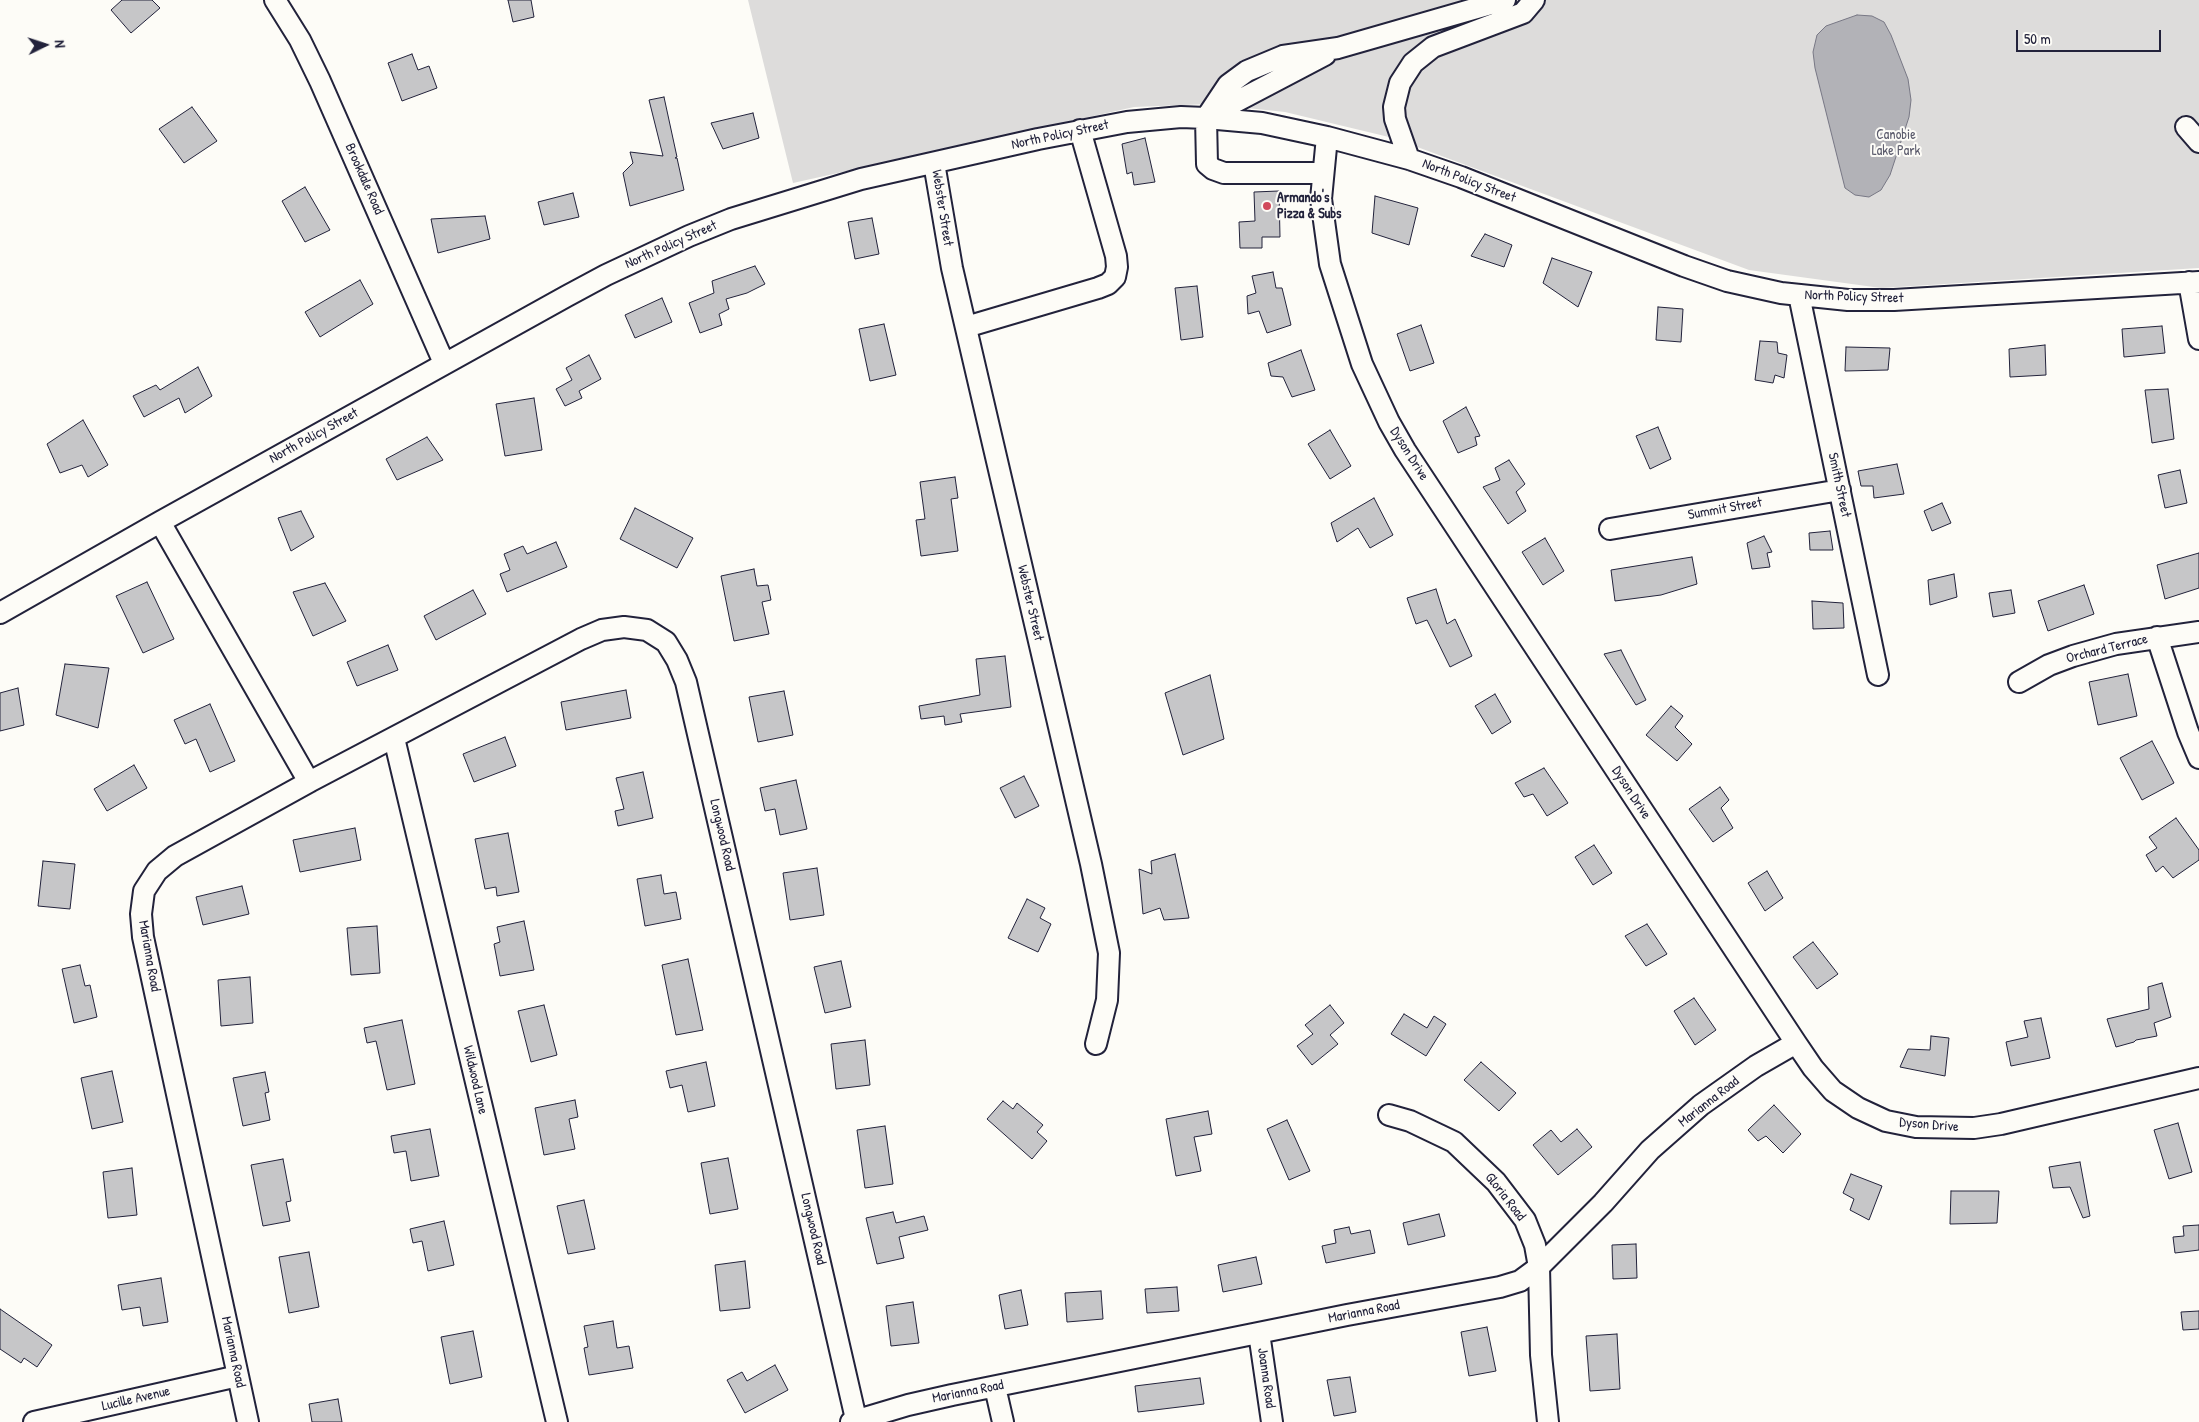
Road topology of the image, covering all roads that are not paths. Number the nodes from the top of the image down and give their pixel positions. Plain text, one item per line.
1 (274, 0) edge
2 (1506, 0) edge
3 (1534, 0) edge
4 (1206, 118) junction
5 (1080, 130) junction
6 (1327, 137) junction
7 (1410, 159) junction
8 (934, 162) junction
9 (1322, 173) junction
10 (2194, 282) edge
11 (1799, 295) junction
12 (966, 327) junction
13 (2199, 339) edge
14 (444, 364) junction
15 (1840, 490) junction
16 (160, 522) junction
17 (1610, 528) dead end
18 (0, 613) edge
19 (2199, 632) edge
20 (2157, 637) junction
21 (1878, 675) dead end
22 (2019, 682) dead end
23 (394, 738) junction
24 (2199, 758) edge
25 (309, 782) junction
26 (1796, 1043) junction
27 (1096, 1044) dead end
28 (2199, 1078) edge
29 (1389, 1115) dead end
30 (1539, 1267) junction
31 (1259, 1333) junction
32 (238, 1376) junction
33 (995, 1387) junction
34 (854, 1421) edge
35 (34, 1422) edge
36 (248, 1422) edge
37 (557, 1422) edge
38 (1003, 1422) edge
39 (1272, 1422) edge
40 (1548, 1422) edge

1 - 14 street, Brookdale Road
2 - 4 street
3 - 7 street
4 - 5 street, North Policy Street
4 - 6 street, North Policy Street
4 - 9 street
5 - 8 street, North Policy Street
5 - 12 street
6 - 7 street, North Policy Street
6 - 9 street, Dyson Drive
7 - 11 street, North Policy Street
8 - 12 street, Webster Street
8 - 14 street, North Policy Street
9 - 26 street, Dyson Drive
10 - 11 street, North Policy Street
10 - 13 street
11 - 15 street, Smith Street
12 - 27 street, Webster Street
14 - 16 street, North Policy Street
15 - 17 street, Summit Street
15 - 21 street, Smith Street
16 - 18 street, North Policy Street
16 - 25 street
19 - 20 street, Orchard Terrace
20 - 22 street, Orchard Terrace
20 - 24 street
23 - 25 street, Longwood Road
23 - 34 street, Longwood Road
23 - 37 street, Wildwood Lane
25 - 32 street, Marianna Road
26 - 28 street, Dyson Drive
26 - 30 street, Marianna Road
29 - 30 street, Gloria Road
30 - 31 street, Marianna Road
30 - 40 street, Gloria Road
31 - 33 street, Marianna Road
31 - 39 street, Joanna Road
32 - 35 street, Lucille Avenue
32 - 36 street, Marianna Road
33 - 34 street, Marianna Road
33 - 38 street

